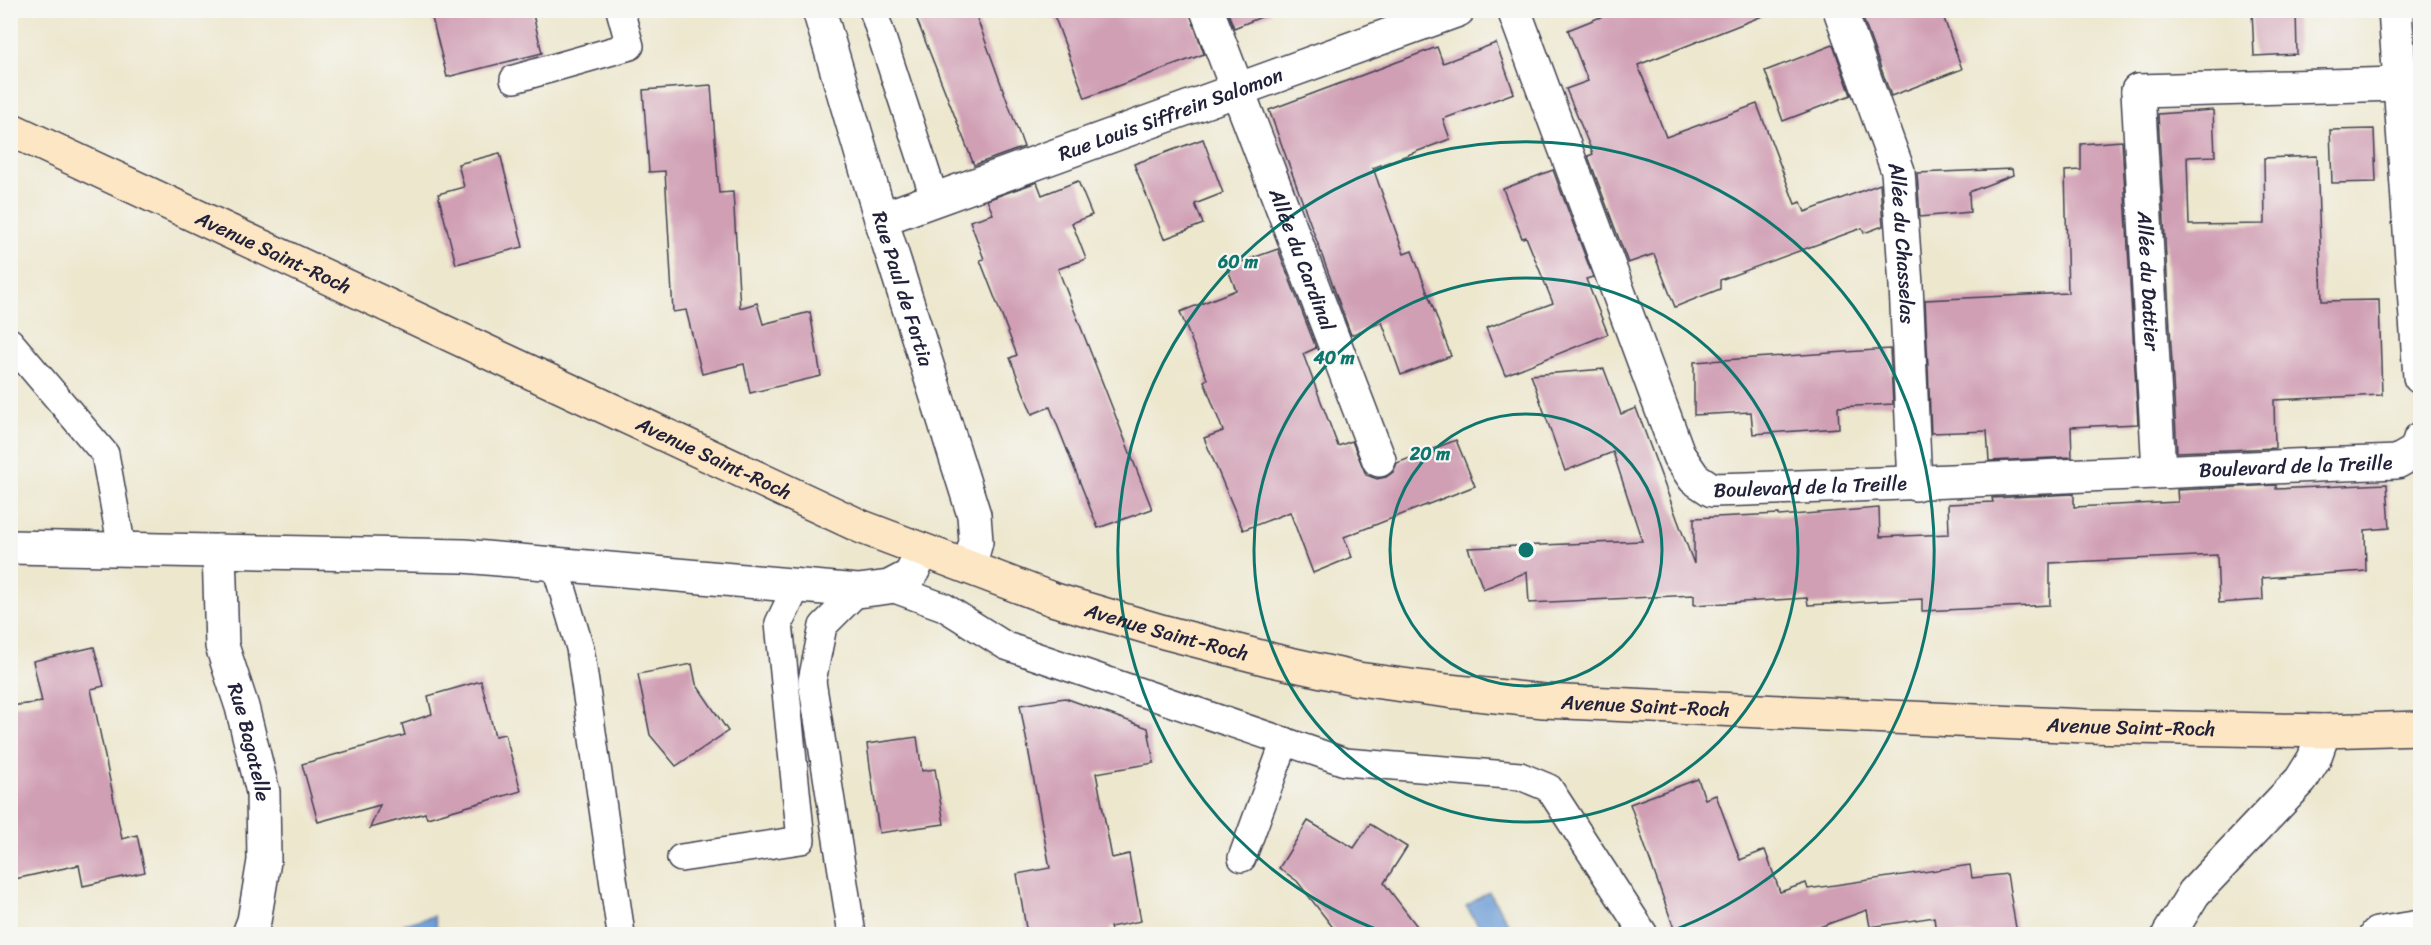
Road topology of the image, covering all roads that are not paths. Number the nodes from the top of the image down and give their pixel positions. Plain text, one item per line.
1 (620, 10) edge
2 (819, 10) edge
3 (873, 10) edge
4 (1207, 10) edge
5 (1458, 10) edge
6 (1514, 10) edge
7 (1840, 10) edge
8 (2395, 10) edge
9 (2409, 39) edge
10 (514, 79) dead end
11 (2399, 84) junction
12 (1237, 92) junction
13 (10, 129) edge
14 (935, 200) junction
15 (881, 219) junction
16 (10, 342) edge
17 (2421, 376) edge
18 (2421, 439) edge
19 (1379, 460) dead end
20 (2159, 471) junction
21 (1916, 484) junction
22 (10, 547) edge
23 (122, 549) junction
24 (219, 551) junction
25 (923, 551) junction
26 (555, 564) junction
27 (969, 567) junction
28 (797, 586) junction
29 (873, 589) junction
30 (2421, 728) edge
31 (2324, 731) junction
32 (1285, 741) junction
33 (681, 858) dead end
34 (1242, 858) dead end
35 (2421, 927) edge
36 (249, 934) edge
37 (621, 934) edge
38 (852, 934) edge
39 (1644, 934) edge
40 (2169, 934) edge
41 (2377, 934) edge

1 - 10 lane
2 - 15 street, Rue Paul de Fortia
3 - 14 lane
4 - 12 street, Allée du Cardinal
5 - 12 street, Rue Louis Siffrein Salomon
6 - 21 street, Boulevard de la Treille
7 - 21 street, Allée du Chasselas
8 - 9 street
9 - 11 street
11 - 17 street
11 - 20 street, Allée du Dattier
12 - 14 street, Rue Louis Siffrein Salomon
12 - 19 street, Allée du Cardinal
13 - 25 main road, Avenue Saint-Roch
14 - 15 street, Rue Louis Siffrein Salomon
15 - 27 street, Rue Paul de Fortia
16 - 23 lane
18 - 20 street, Boulevard de la Treille
20 - 21 street, Boulevard de la Treille
22 - 23 street
23 - 24 street
24 - 26 street
24 - 36 street, Rue Bagatelle
25 - 27 main road, Avenue Saint-Roch
25 - 29 street
26 - 28 street
26 - 37 lane
27 - 31 main road, Avenue Saint-Roch
28 - 29 street
28 - 33 lane
29 - 32 lane
29 - 38 lane
30 - 31 main road, Avenue Saint-Roch
31 - 40 street
32 - 34 lane
32 - 39 lane
35 - 41 street

